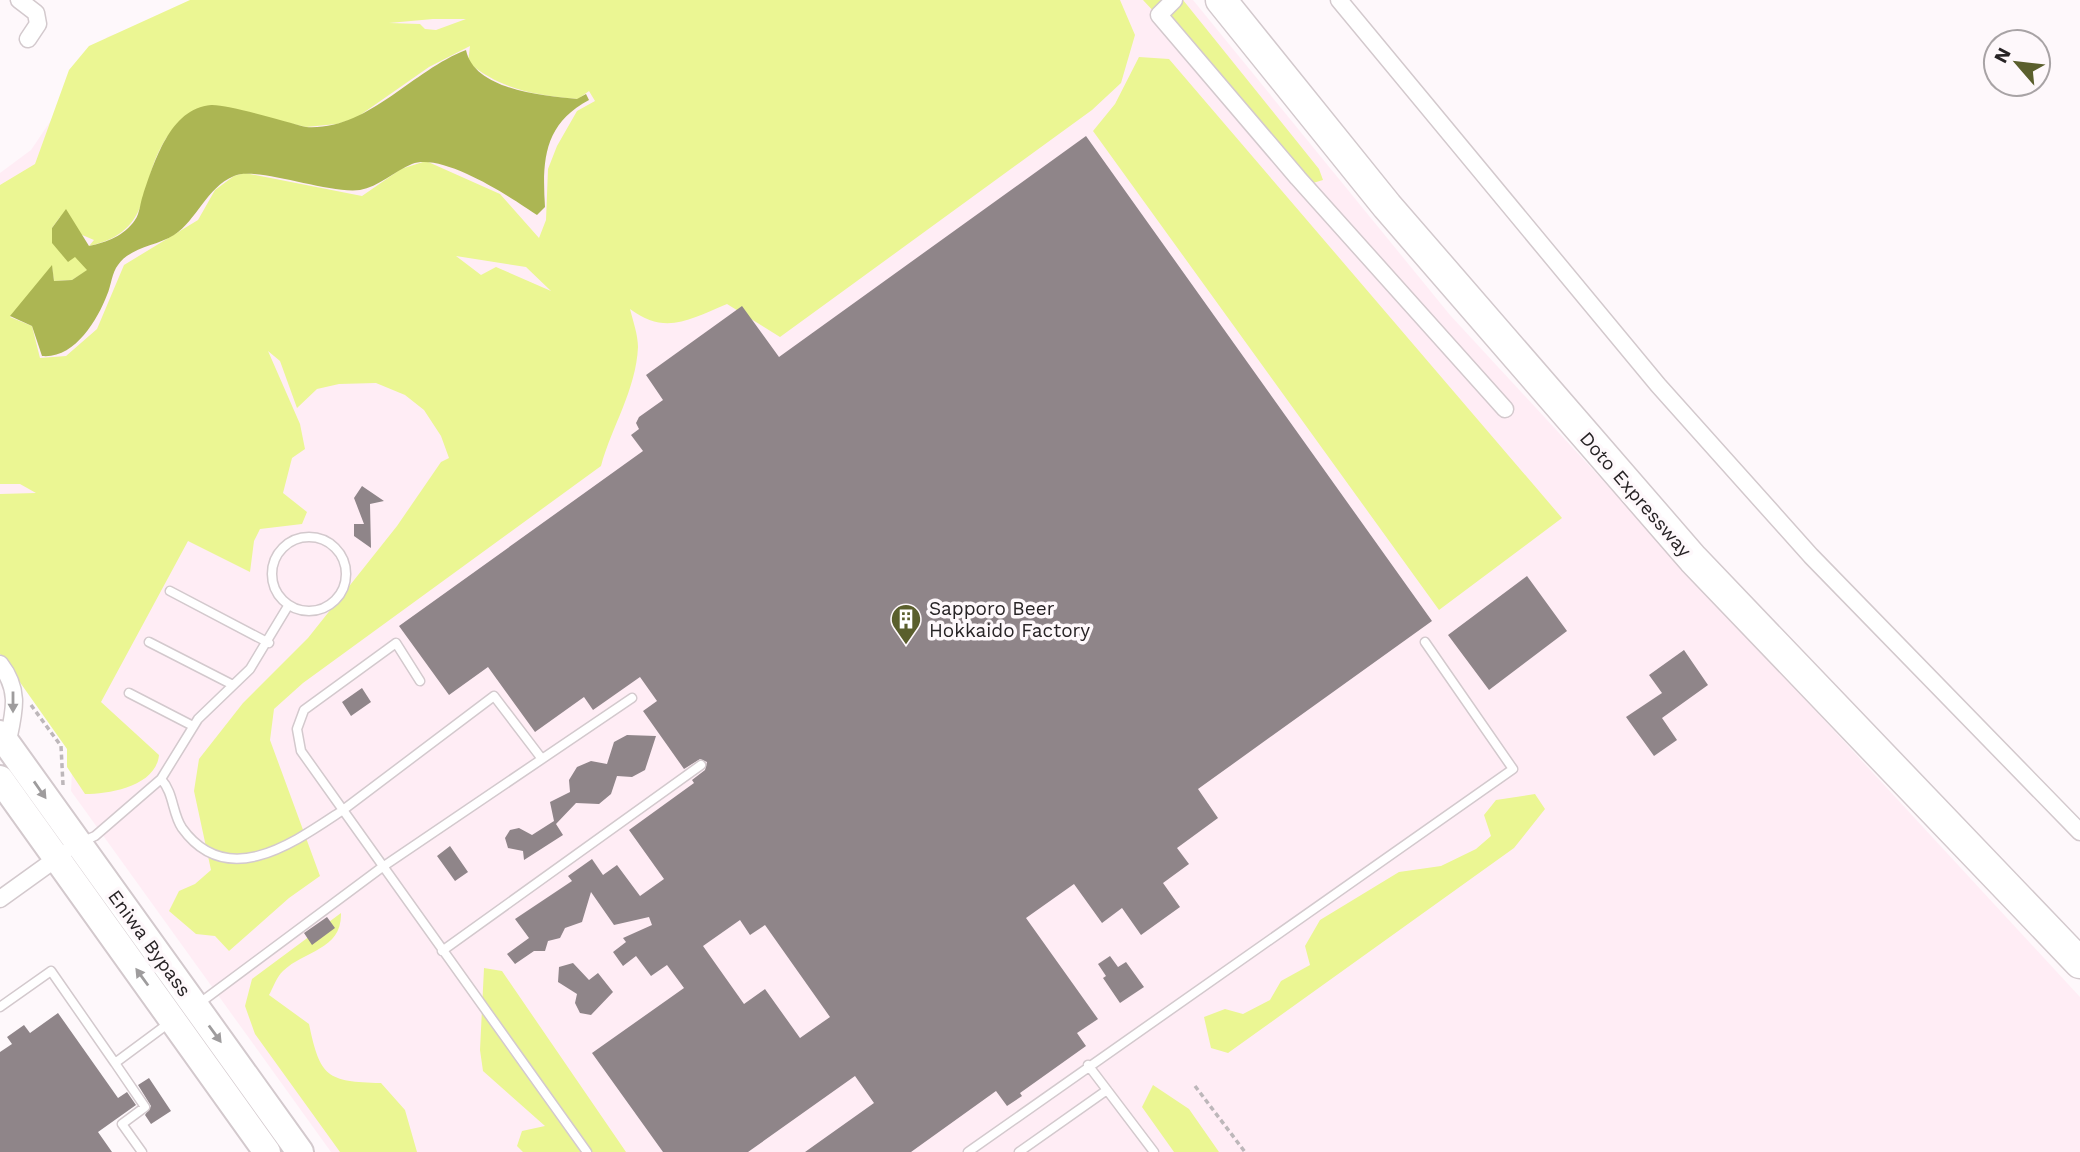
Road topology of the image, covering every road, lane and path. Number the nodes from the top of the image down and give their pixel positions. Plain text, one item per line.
1 (19, 0) edge
2 (1174, 0) edge
3 (1221, 0) edge
4 (1339, 0) edge
5 (28, 39) dead end
6 (1505, 409) dead end
7 (170, 590) dead end
8 (288, 606) junction
9 (149, 642) dead end
10 (1425, 642) dead end
11 (268, 643) junction
12 (0, 663) edge
13 (420, 681) dead end
14 (233, 685) junction
15 (129, 693) dead end
16 (632, 698) dead end
17 (193, 726) junction
18 (4, 740) edge
19 (542, 759) junction
20 (701, 765) dead end
21 (0, 779) edge
22 (161, 779) junction
23 (343, 810) junction
24 (2080, 832) edge
25 (67, 851) junction
26 (382, 868) junction
27 (0, 898) edge
28 (442, 951) junction
29 (2080, 963) edge
30 (195, 1006) junction
31 (0, 1007) edge
32 (172, 1020) junction
33 (115, 1063) junction
34 (1088, 1065) junction
35 (1195, 1086) dead end
36 (1107, 1090) junction
37 (142, 1152) edge
38 (267, 1152) edge
39 (300, 1152) edge
40 (587, 1152) edge
41 (968, 1152) edge
42 (1019, 1152) edge
43 (1154, 1152) edge
44 (1245, 1152) edge

1 - 5 street
2 - 6 street
3 - 29 highway, Doto Expressway
4 - 24 street
7 - 11 lane
8 - 8 lane
8 - 11 lane
9 - 14 lane
10 - 34 lane
11 - 14 lane
12 -> 18 street
13 - 23 lane
14 - 17 lane
15 - 17 lane
16 - 19 lane
17 - 22 lane
18 -> 25 highway, Eniwa Bypass
19 - 23 lane
19 - 26 lane
20 - 28 lane
21 - 25 highway, Eniwa Bypass
22 - 23 lane
22 - 25 lane
23 - 26 lane
25 - 27 street
25 - 30 highway, Eniwa Bypass
32 -> 25 highway, Eniwa Bypass
26 - 28 lane
26 - 30 lane
28 - 40 lane
30 - 32 lane
30 -> 39 highway, Eniwa Bypass
31 - 33 lane
32 - 33 lane
32 - 38 highway, Eniwa Bypass
33 - 37 lane
34 - 36 lane
34 - 41 lane
35 - 44 path
36 - 42 lane
36 - 43 lane

